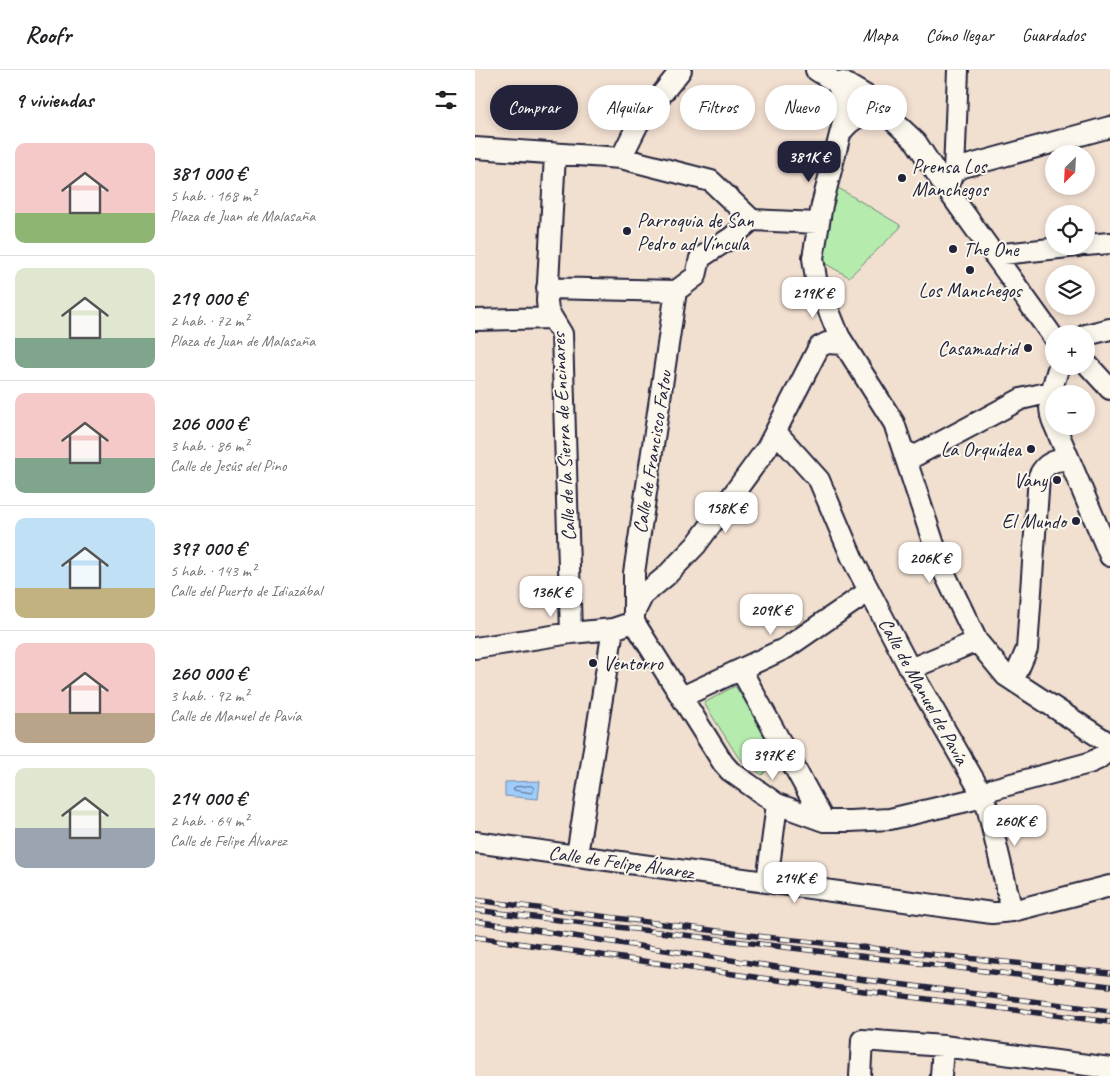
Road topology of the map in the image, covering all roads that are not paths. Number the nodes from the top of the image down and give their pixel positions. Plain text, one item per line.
1 (681, 70) edge
2 (816, 70) edge
3 (958, 70) edge
4 (838, 84) junction
5 (848, 85) edge
6 (847, 126) edge
7 (1110, 128) edge
8 (903, 130) edge
9 (840, 134) junction
10 (475, 148) edge
11 (555, 155) junction
12 (621, 158) junction
13 (950, 180) junction
14 (752, 220) junction
15 (818, 223) junction
16 (1110, 243) edge
17 (1095, 244) edge
18 (1045, 249) edge
19 (994, 255) junction
20 (547, 288) junction
21 (676, 291) junction
22 (552, 318) junction
23 (475, 320) edge
24 (1045, 326) edge
25 (1110, 330) edge
26 (1095, 332) edge
27 (843, 344) junction
28 (1095, 373) edge
29 (1110, 389) edge
30 (1045, 393) edge
31 (777, 432) junction
32 (1058, 435) edge
33 (905, 451) junction
34 (1070, 462) junction
35 (1110, 556) edge
36 (869, 591) junction
37 (634, 618) junction
38 (613, 629) junction
39 (571, 633) junction
40 (977, 640) junction
41 (475, 648) edge
42 (910, 669) junction
43 (741, 670) junction
44 (1015, 682) junction
45 (682, 697) junction
46 (1110, 744) edge
47 (1110, 749) edge
48 (982, 794) junction
49 (777, 804) junction
50 (824, 821) junction
51 (475, 842) edge
52 (577, 855) junction
53 (767, 882) junction
54 (1110, 886) edge
55 (1012, 911) junction
56 (943, 1046) junction
57 (1110, 1068) edge
58 (860, 1076) edge
59 (941, 1076) edge

1 - 12 street
2 - 4 street
3 - 13 street
4 - 5 street
4 - 9 street
6 - 9 street
7 - 13 street
8 - 13 street
9 - 15 street
10 - 11 street
11 - 12 street
11 - 20 street, Calle de la Sierra de Encinares
12 - 14 street
13 - 19 street
14 - 15 street
14 - 21 street
15 - 27 street
16 - 17 street
18 - 19 street
19 - 24 street
20 - 21 street
20 - 22 street, Calle de la Sierra de Encinares
21 - 37 street, Calle de Francisco Fatou
22 - 23 street
22 - 39 street, Calle de la Sierra de Encinares
25 - 26 street
27 - 31 street
27 - 33 street
28 - 29 street
30 - 33 street
31 - 36 street, Calle de Manuel de Pavía
31 - 37 street
32 - 34 street
33 - 40 street
34 - 35 street
34 - 44 street
36 - 42 street, Calle de Manuel de Pavía
36 - 43 street
37 - 38 street
37 - 45 street
38 - 39 street
38 - 52 street
39 - 41 street
40 - 42 street
40 - 44 street
42 - 48 street, Calle de Manuel de Pavía
43 - 45 street
43 - 50 street
44 - 46 street
45 - 49 street
47 - 48 street
48 - 50 street
48 - 55 street, Calle de Manuel de Pavía
49 - 50 street
49 - 53 street
51 - 52 street, Calle de Felipe Álvarez
52 - 53 street, Calle de Felipe Álvarez
53 - 55 street, Calle de Felipe Álvarez
54 - 55 street, Calle de Felipe Álvarez
56 - 57 street
56 - 58 street
56 - 59 street

